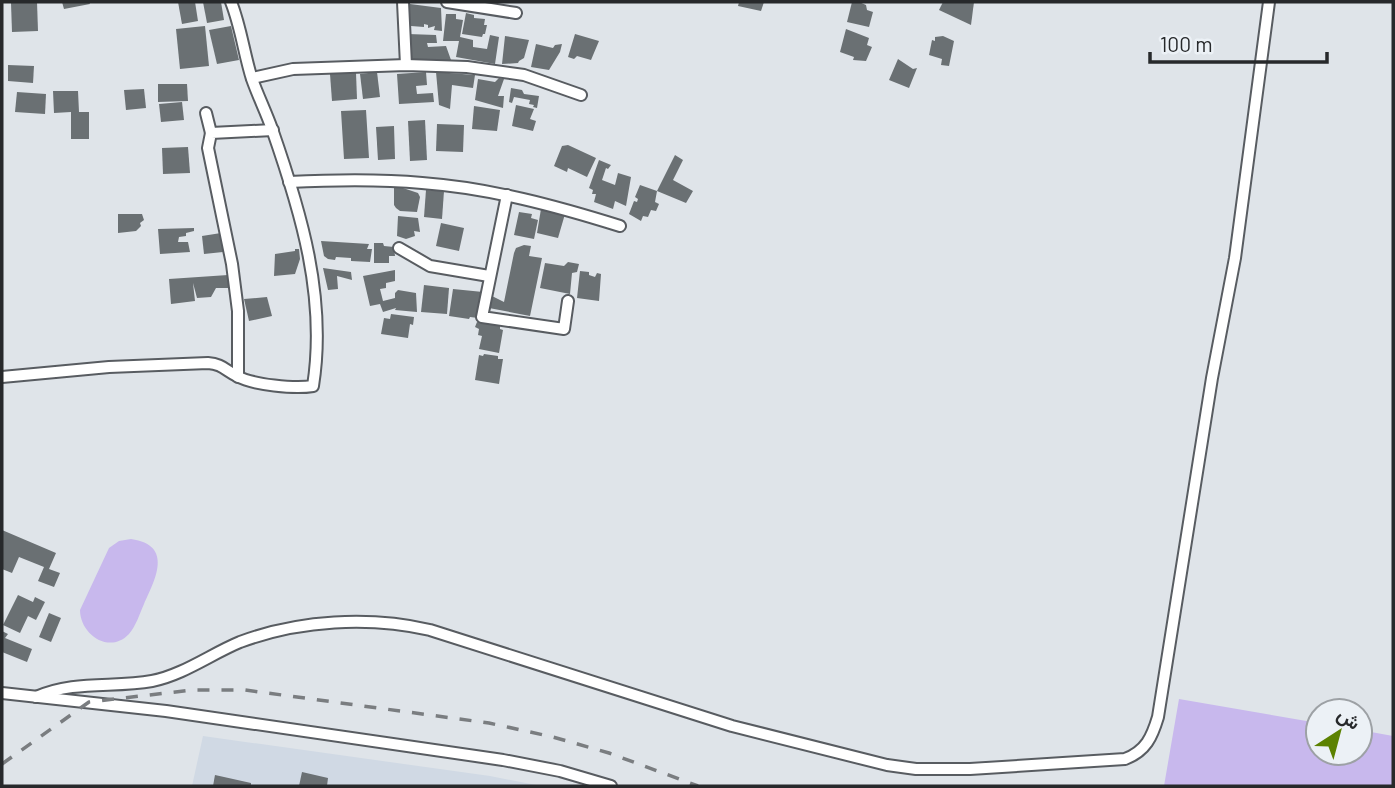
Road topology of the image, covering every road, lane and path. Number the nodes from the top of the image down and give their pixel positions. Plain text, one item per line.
1 (231, 2) edge
2 (403, 2) edge
3 (447, 2) edge
4 (1269, 2) edge
5 (516, 13) dead end
6 (406, 65) junction
7 (252, 78) junction
8 (581, 95) dead end
9 (206, 113) dead end
10 (273, 130) junction
11 (211, 133) junction
12 (289, 182) junction
13 (507, 195) junction
14 (620, 226) dead end
15 (399, 248) dead end
16 (489, 276) junction
17 (568, 301) dead end
18 (2, 377) edge
19 (238, 377) junction
20 (2, 693) edge
21 (36, 697) junction
22 (581, 777) junction
23 (593, 786) edge
24 (611, 786) edge

1 - 7 street
2 - 6 street
3 - 5 street
4 - 21 street
6 - 7 street
6 - 8 street
7 - 10 street
9 - 11 street
10 - 11 street
10 - 12 street
11 - 19 street
12 - 13 street
12 - 19 street
13 - 14 street
13 - 16 street
15 - 16 street
16 - 17 street
18 - 19 street
20 - 21 street
21 - 22 street
22 - 23 street
22 - 24 street

